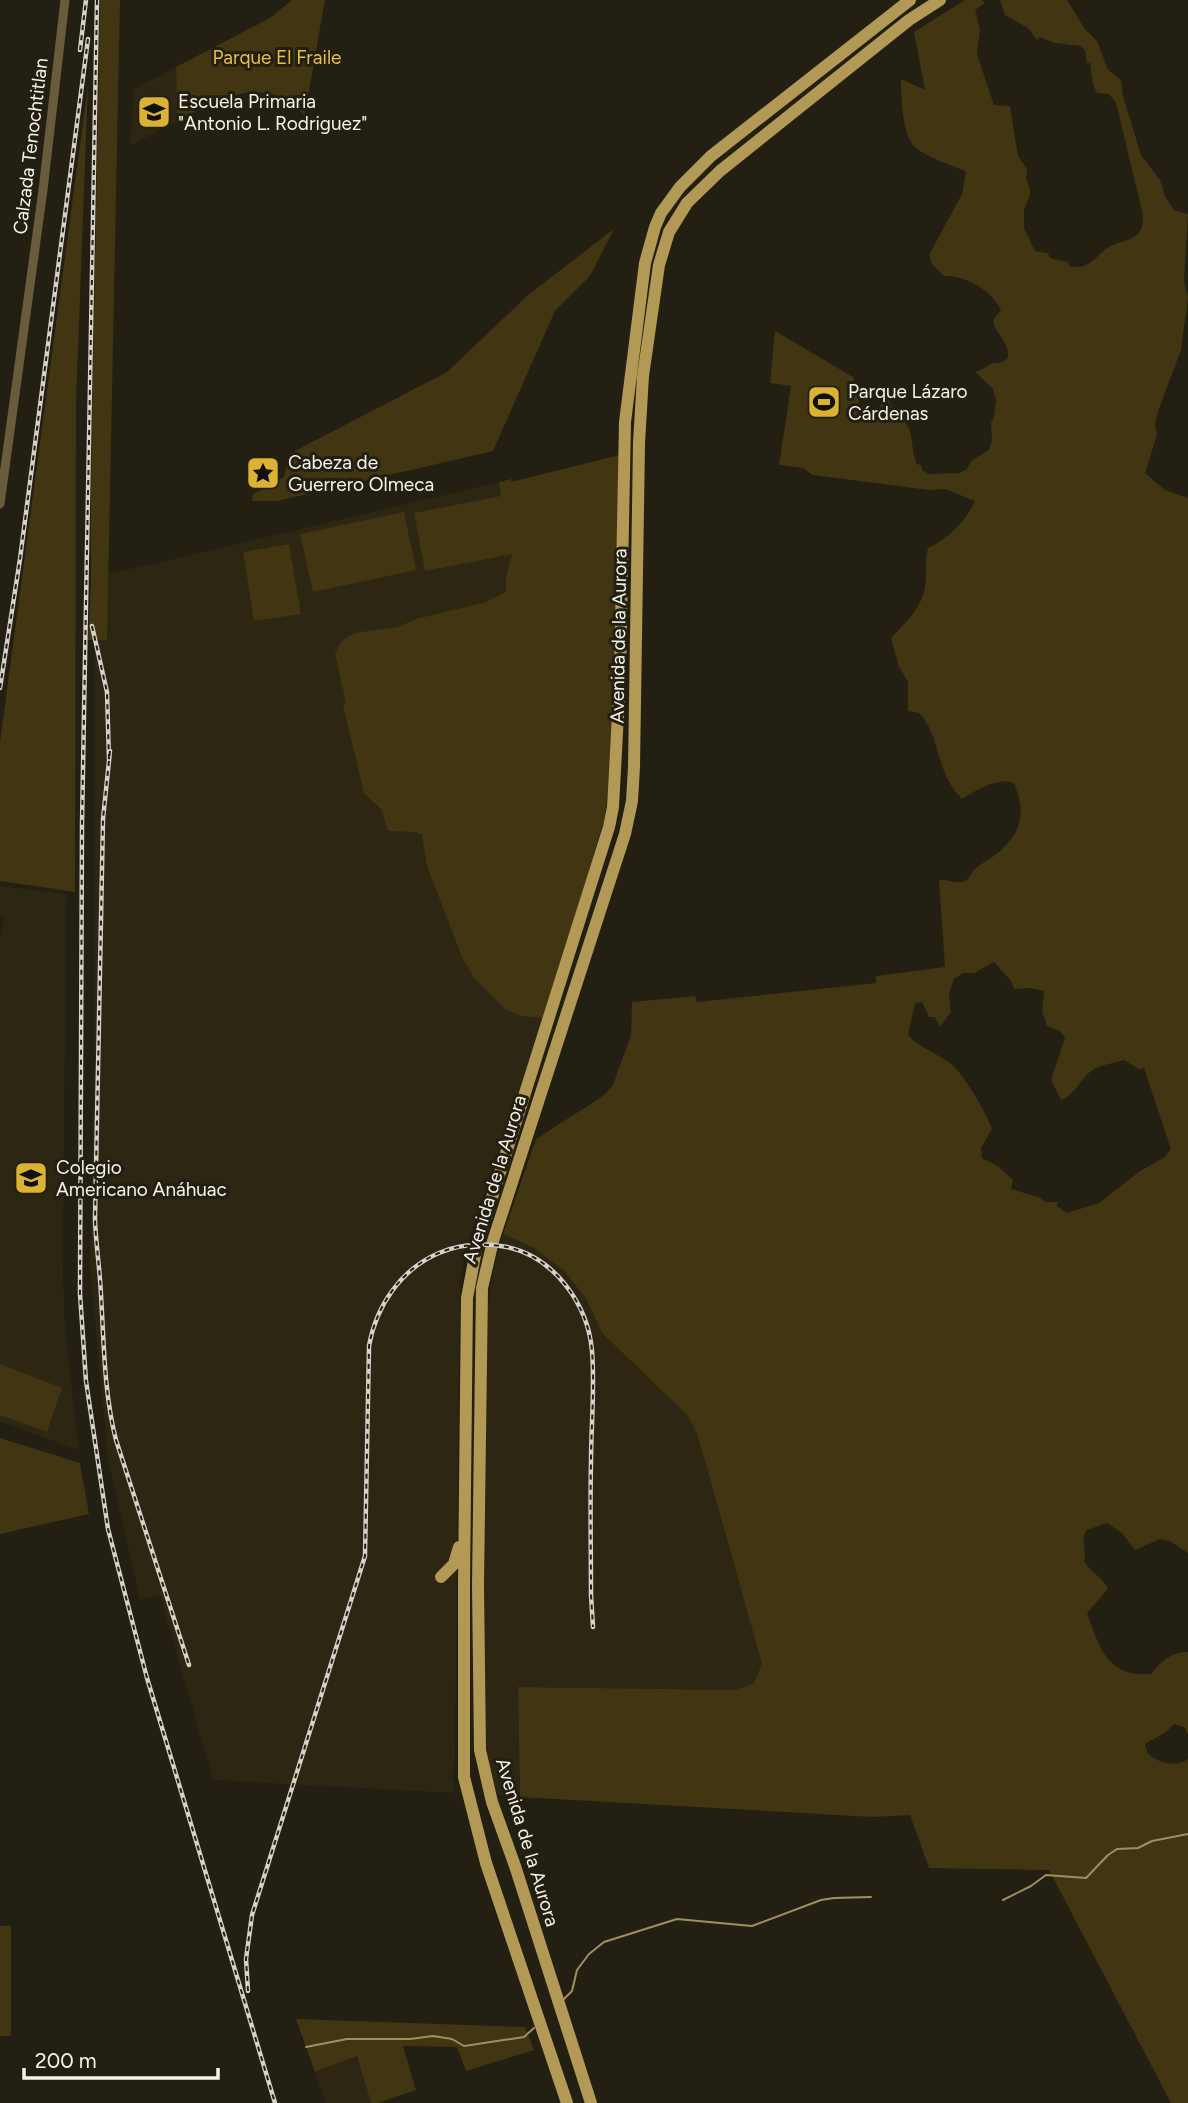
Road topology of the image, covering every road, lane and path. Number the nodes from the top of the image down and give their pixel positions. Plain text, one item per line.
1 (65, 0) edge
2 (910, 0) edge
3 (940, 0) edge
4 (0, 503) edge
5 (620, 677) junction
6 (636, 684) junction
7 (618, 716) junction
8 (635, 717) junction
9 (464, 1522) junction
10 (441, 1577) dead end
11 (567, 2103) edge
12 (591, 2103) edge

1 - 4 street, Calzada Tenochtitlan
2 - 5 main road, Avenida de la Aurora
3 - 6 main road, Avenida de la Aurora
5 - 6 main road
5 - 7 main road, Avenida de la Aurora
6 - 8 main road, Avenida de la Aurora
7 - 8 main road
7 - 9 main road, Avenida de la Aurora
8 - 12 main road, Avenida de la Aurora
9 - 10 main road
9 - 11 main road, Avenida de la Aurora

